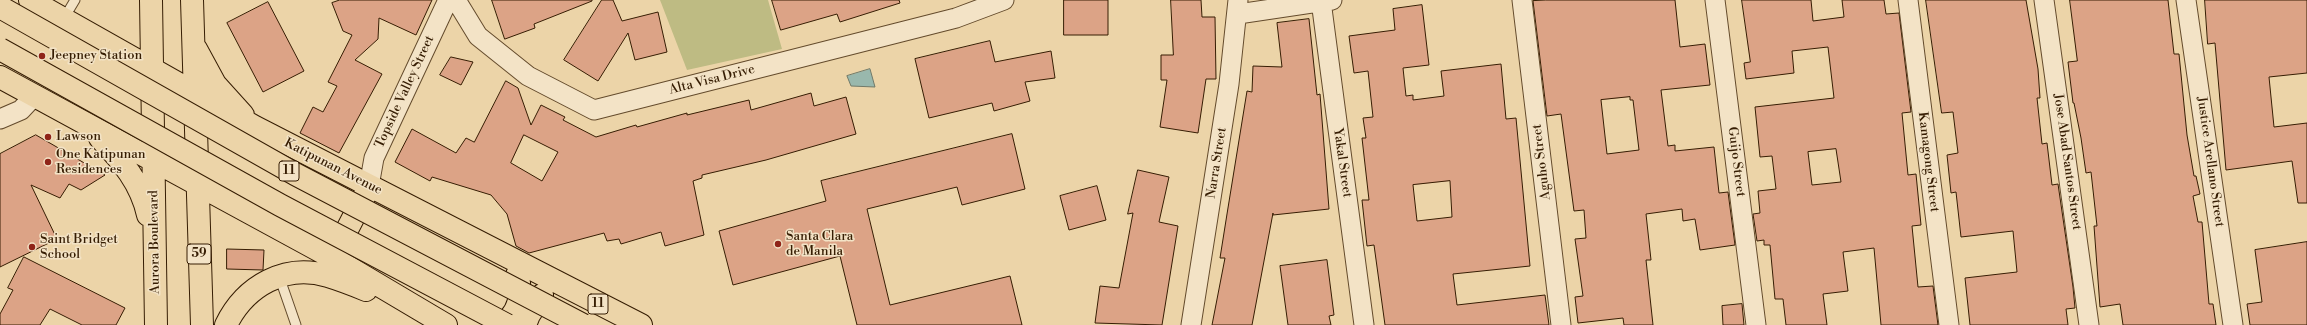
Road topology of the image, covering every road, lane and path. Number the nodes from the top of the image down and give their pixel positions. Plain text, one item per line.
1 (30, 0) edge
2 (75, 0) edge
3 (151, 0) edge
4 (192, 0) edge
5 (448, 0) edge
6 (456, 0) edge
7 (1004, 0) edge
8 (1522, 0) edge
9 (1715, 0) edge
10 (1908, 0) edge
11 (2044, 0) edge
12 (2186, 0) edge
13 (1326, 1) edge
14 (0, 7) edge
15 (1238, 7) edge
16 (63, 20) junction
17 (194, 44) junction
18 (0, 49) edge
19 (152, 70) junction
20 (0, 77) edge
21 (35, 95) junction
22 (196, 95) junction
23 (0, 119) edge
24 (86, 123) junction
25 (255, 127) junction
26 (153, 160) junction
27 (197, 184) junction
28 (369, 186) junction
29 (155, 245) junction
30 (506, 256) junction
31 (333, 258) junction
32 (279, 276) junction
33 (556, 282) junction
34 (408, 304) junction
35 (156, 325) edge
36 (202, 325) edge
37 (226, 325) edge
38 (296, 325) edge
39 (446, 325) edge
40 (502, 325) edge
41 (508, 325) edge
42 (525, 325) edge
43 (583, 325) edge
44 (641, 325) edge
45 (1191, 325) edge
46 (1364, 325) edge
47 (1561, 325) edge
48 (1756, 325) edge
49 (1949, 325) edge
50 (2089, 325) edge
51 (2233, 325) edge

1 - 16 main road, Katipunan Avenue / 11
2 - 16 lane
3 - 19 main road, Aurora Boulevard
4 - 17 main road, 59
5 - 28 street, Topside Valley Street
6 - 7 street, Alta Visa Drive
8 - 47 street, Aguho Street
9 - 48 street, Guijo Street
10 - 49 street, Kamagong Street
11 - 50 street, Jose Abad Santos Street
12 - 51 street, Justice Arellano Street
13 - 15 street
13 - 46 street, Yakal Street
14 - 43 main road, Katipunan Avenue / 11, bridge
15 - 45 street, Narra Street
16 - 19 main road, Katipunan Avenue / 11
17 - 22 main road, 59
17 - 25 main road
18 - 41 main road, bridge
19 - 22 main road, Katipunan Avenue / 11
19 - 26 main road, Aurora Boulevard
20 - 21 main road
21 - 23 street
21 - 24 main road
22 - 25 main road, Katipunan Avenue / 11
22 - 27 main road, 59
24 - 26 main road
24 - 29 main road
25 - 28 main road, Katipunan Avenue / 11
26 - 27 main road
26 - 29 main road, Aurora Boulevard
27 - 31 main road
27 - 36 main road, 59
28 - 30 main road, Katipunan Avenue / 11
28 - 31 main road
29 - 35 main road, Aurora Boulevard
30 - 33 main road, Katipunan Avenue / 11
30 - 40 main road
31 - 34 main road
32 - 34 main road
32 - 37 main road
32 - 38 lane
33 - 42 main road
33 - 44 main road, Katipunan Avenue / 11
34 - 39 main road

